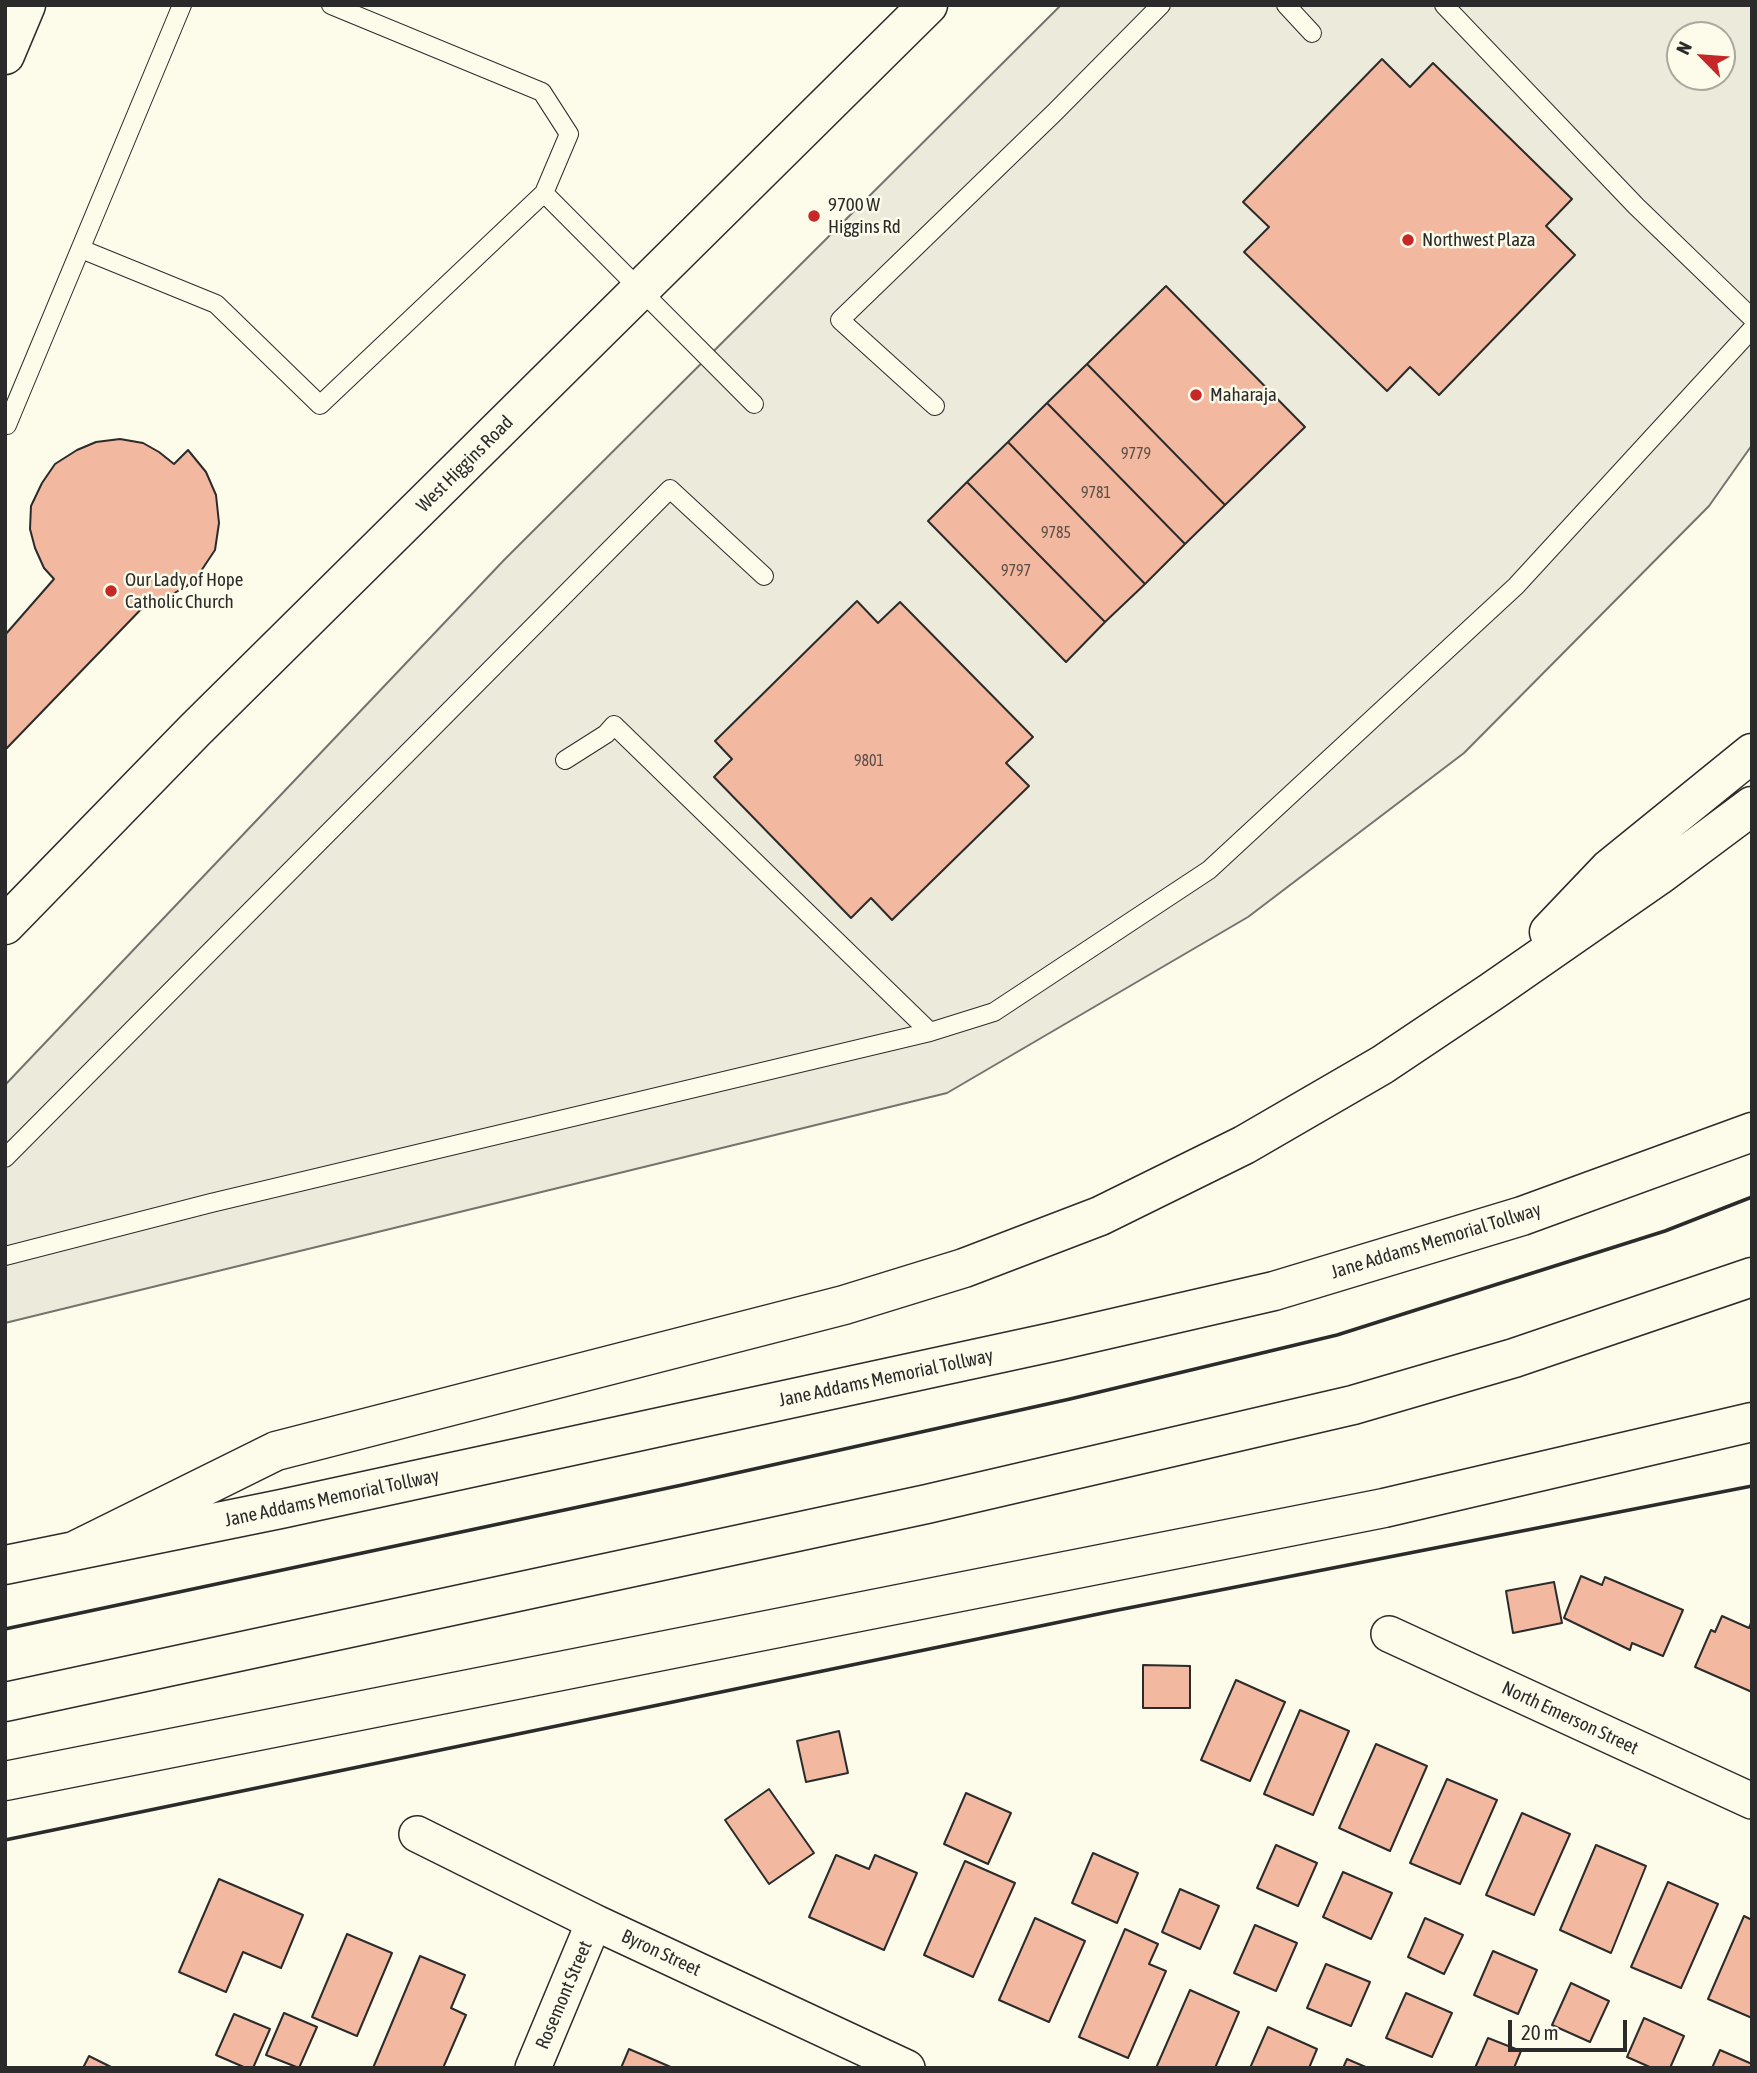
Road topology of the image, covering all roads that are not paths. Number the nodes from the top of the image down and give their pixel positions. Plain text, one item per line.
1 (26, 5) edge
2 (182, 5) edge
3 (331, 5) edge
4 (928, 5) edge
5 (1161, 5) edge
6 (1286, 5) edge
7 (1444, 5) edge
8 (1312, 33) dead end
9 (5, 55) edge
10 (544, 193) junction
11 (80, 249) junction
12 (640, 290) junction
13 (1752, 318) edge
14 (1752, 329) edge
15 (754, 404) dead end
16 (935, 406) dead end
17 (5, 425) edge
18 (764, 576) dead end
19 (1752, 753) edge
20 (565, 760) dead end
21 (1752, 806) edge
22 (5, 925) edge
23 (1491, 992) junction
24 (930, 1032) junction
25 (1752, 1132) edge
26 (5, 1158) edge
27 (5, 1256) edge
28 (1752, 1277) edge
29 (1752, 1422) edge
30 (74, 1551) junction
31 (5, 1565) edge
32 (1389, 1634) dead end
33 (5, 1702) edge
34 (5, 1781) edge
35 (1752, 1801) edge
36 (417, 1834) dead end
37 (594, 1922) junction
38 (533, 2068) edge
39 (907, 2068) edge

1 - 9 main road
2 - 11 lane
3 - 10 lane
4 - 12 main road, West Higgins Road
5 - 16 lane
6 - 8 lane
7 - 13 lane
10 - 11 lane
10 - 12 lane
11 - 17 lane
12 - 15 lane
12 - 22 main road, West Higgins Road
14 - 24 lane
18 - 26 lane
19 - 23 main road
20 - 24 lane
21 - 23 main road
23 - 30 main road
24 - 27 lane
25 - 30 main road, Jane Addams Memorial Tollway
28 - 33 main road
29 - 34 main road
30 - 31 main road, Jane Addams Memorial Tollway
32 - 35 street, North Emerson Street
36 - 37 street, Byron Street
37 - 38 street, Rosemont Street
37 - 39 street, Byron Street

